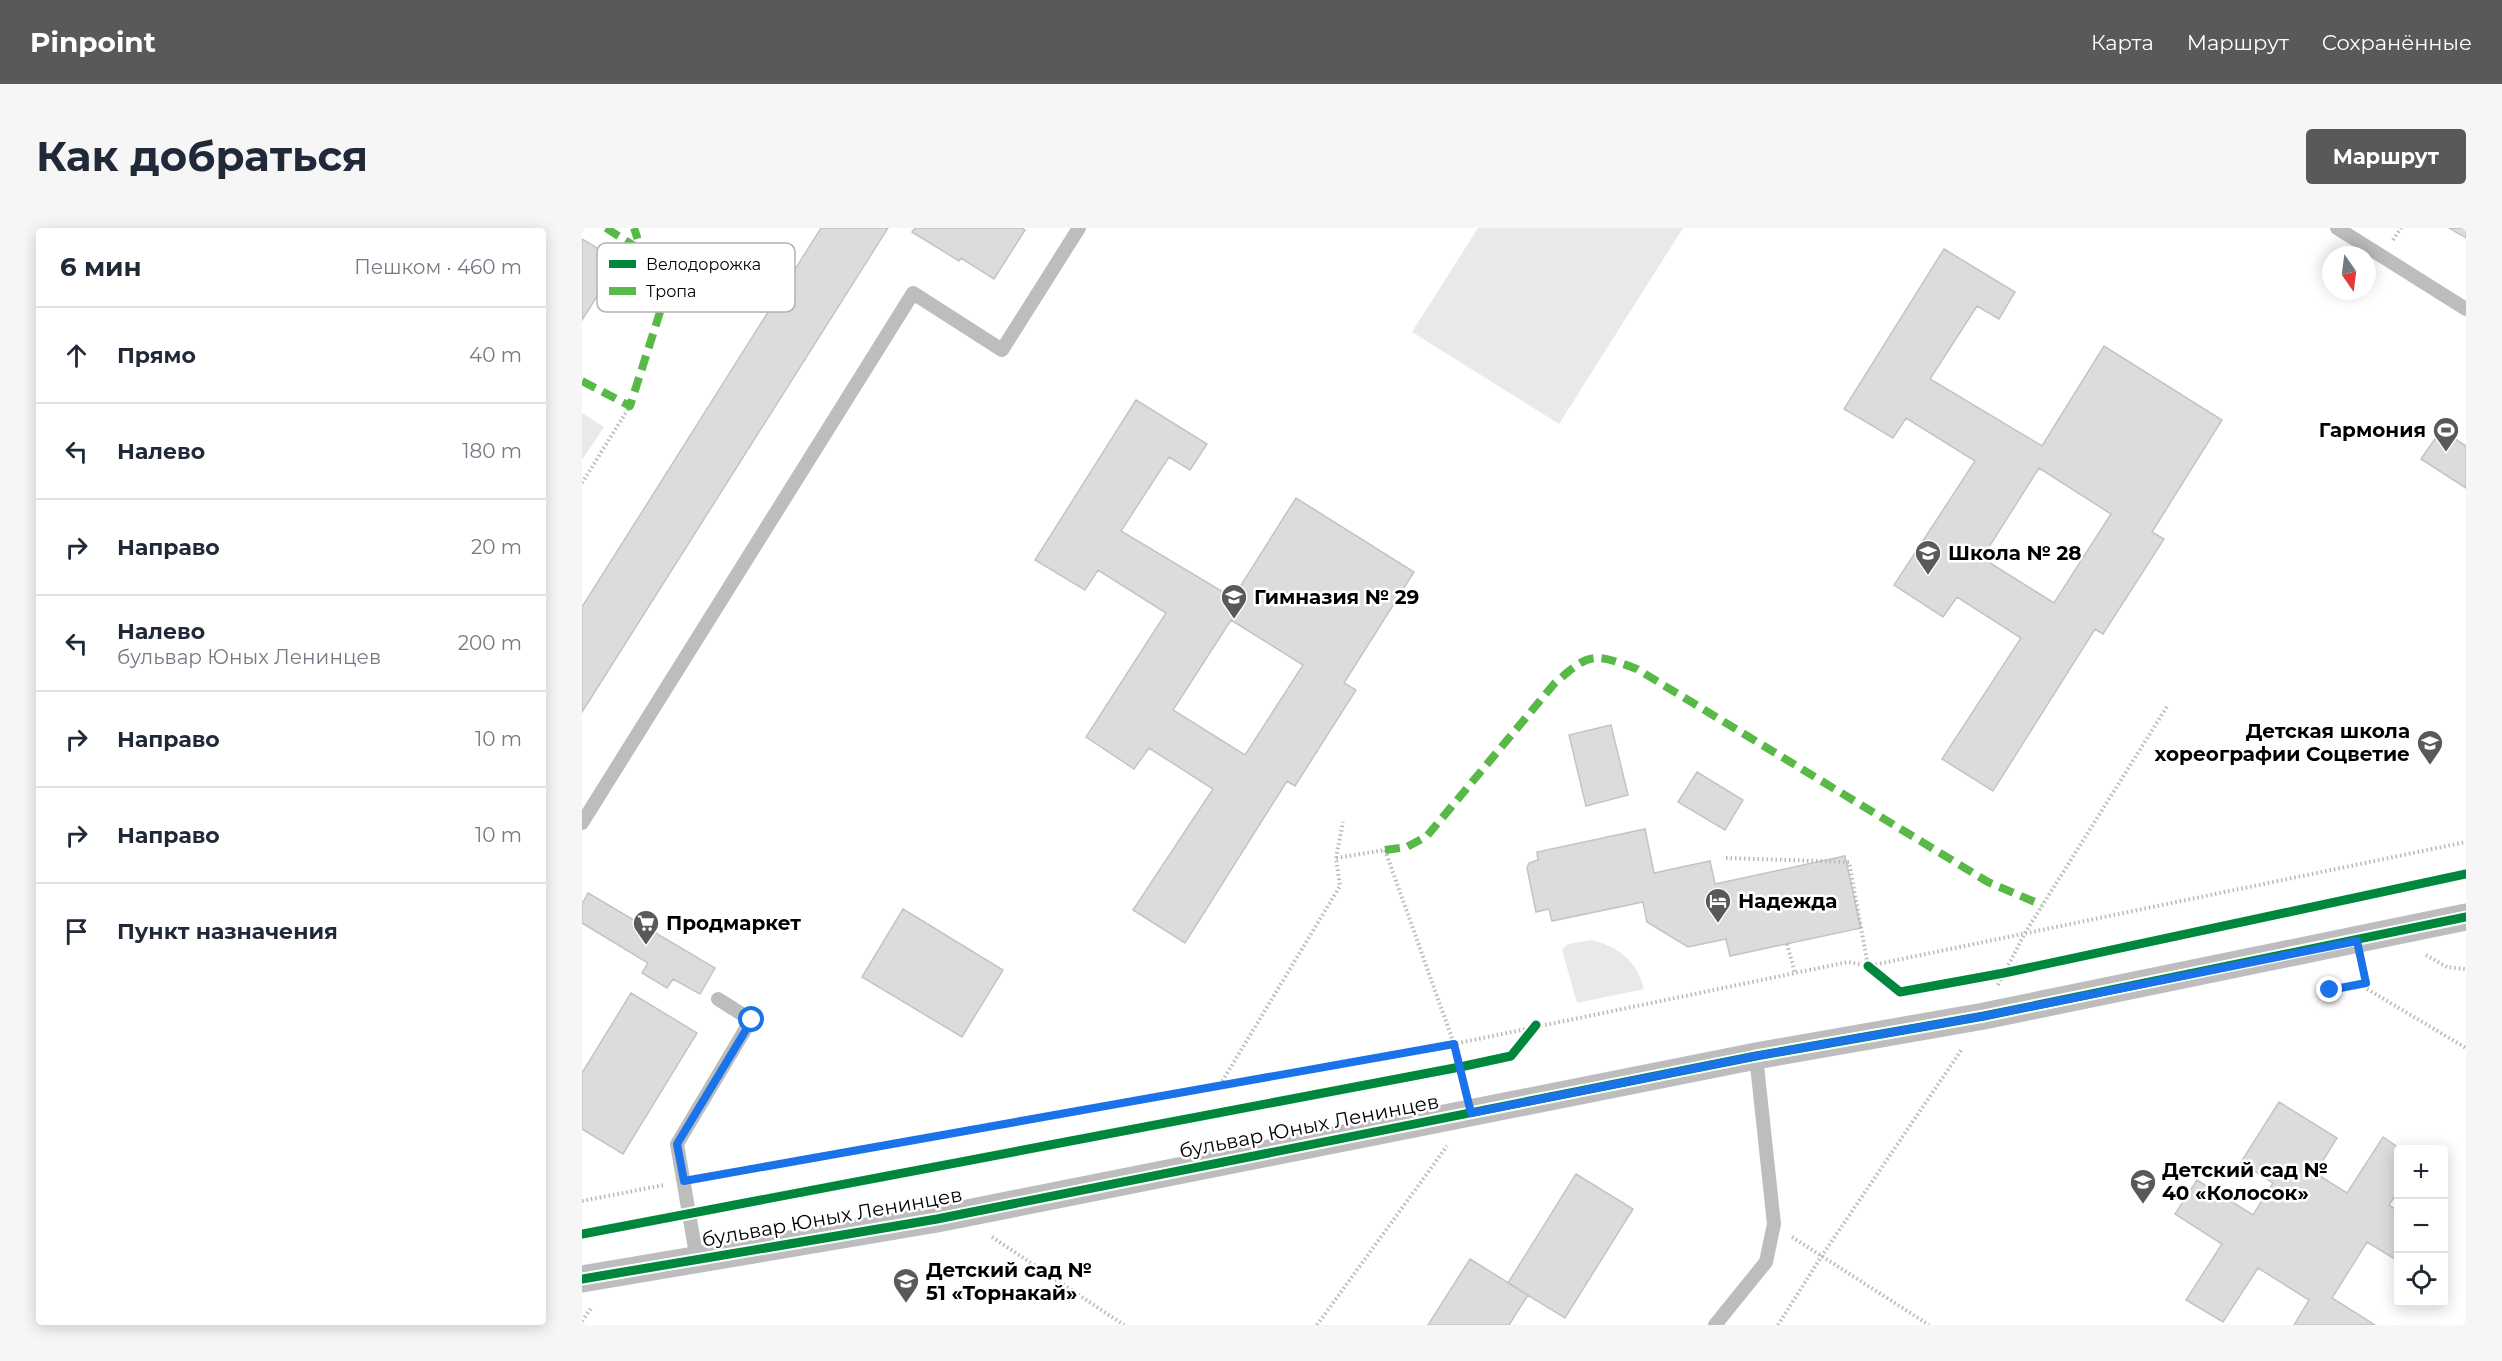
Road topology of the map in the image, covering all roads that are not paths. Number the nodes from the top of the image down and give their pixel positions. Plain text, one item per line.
1 (1079, 228) edge
2 (2337, 228) edge
3 (2466, 309) edge
4 (582, 823) edge
5 (2466, 917) edge
6 (718, 999) dead end
7 (1756, 1056) junction
8 (697, 1260) junction
9 (582, 1279) edge
10 (1715, 1325) edge

1 - 4 lane
2 - 3 lane
5 - 7 street, бульвар Юных Ленинцев
6 - 8 lane
7 - 8 street, бульвар Юных Ленинцев
7 - 10 lane
8 - 9 street, бульвар Юных Ленинцев

